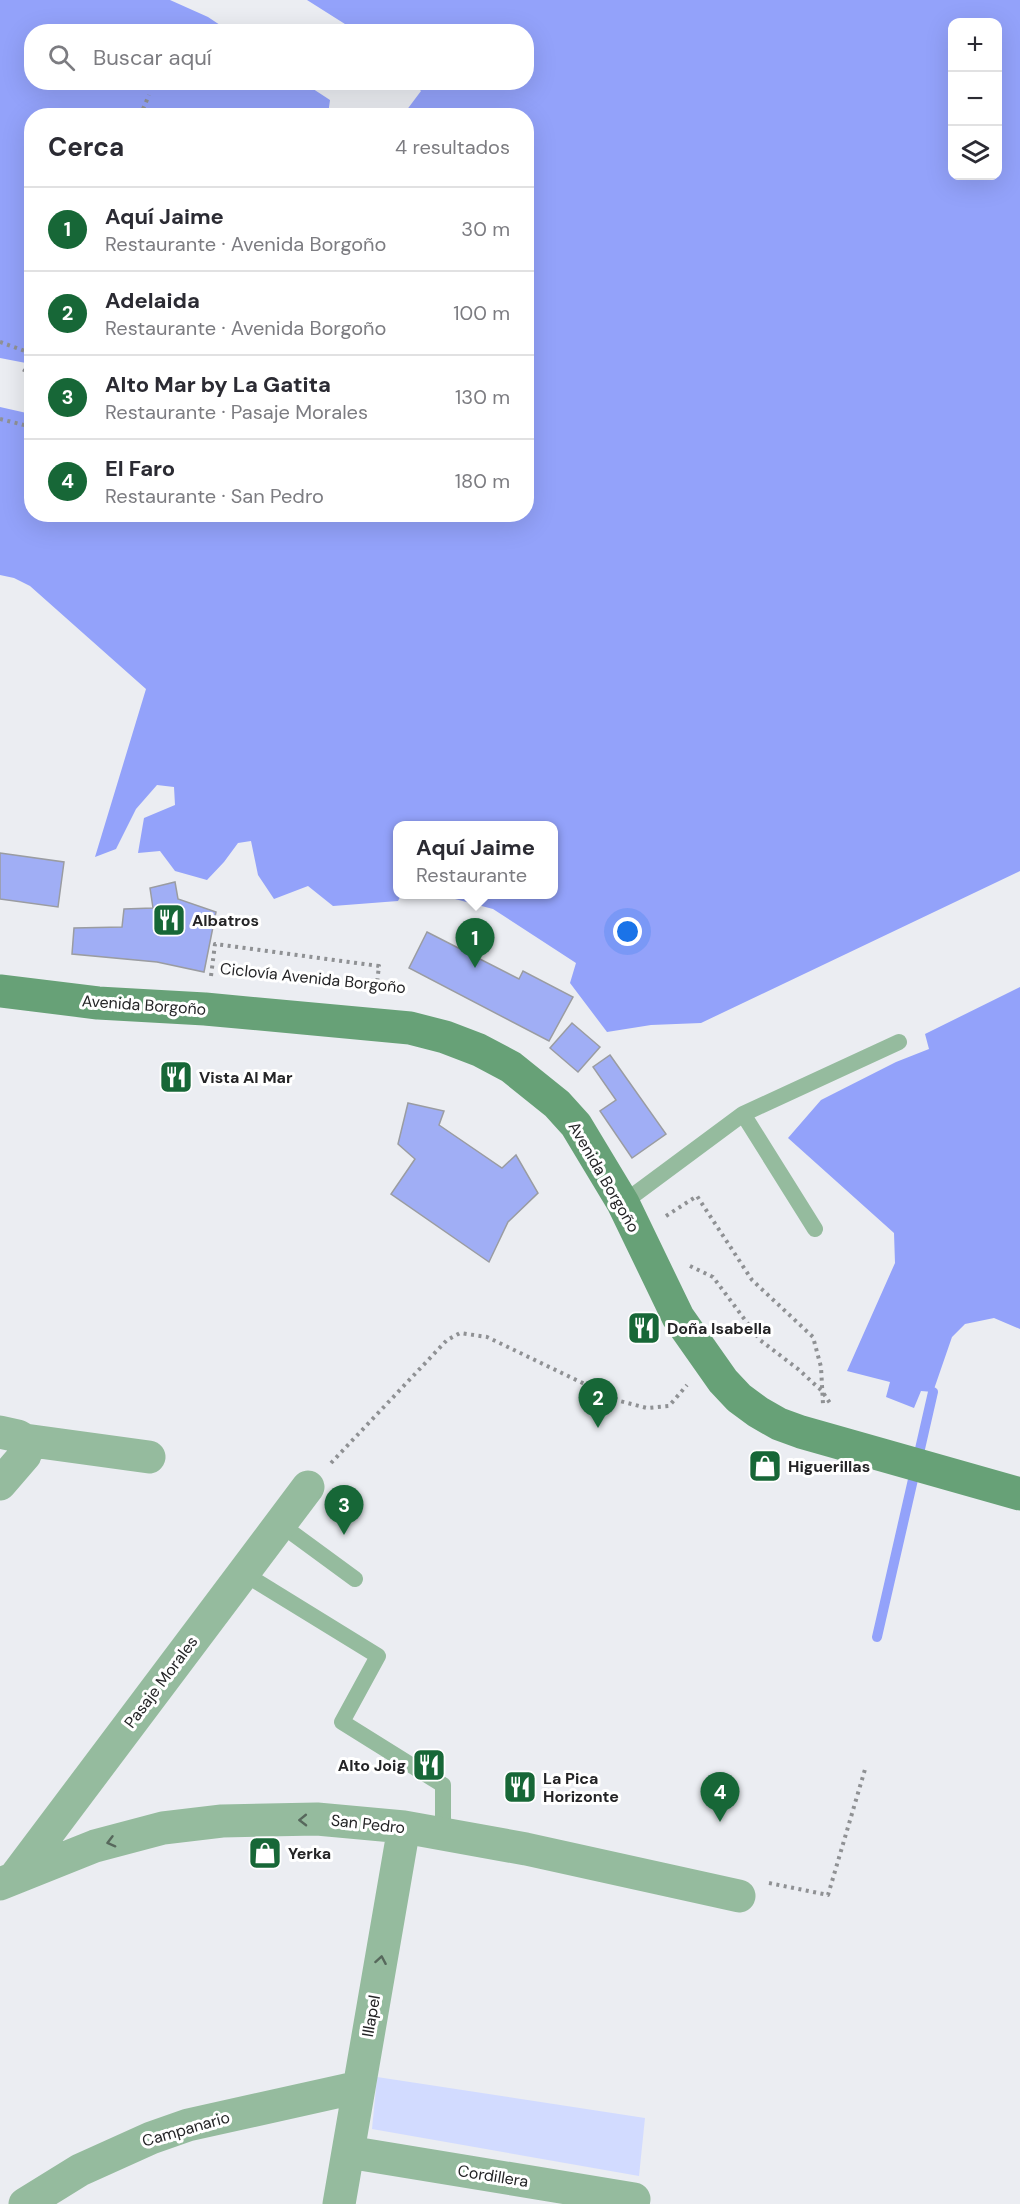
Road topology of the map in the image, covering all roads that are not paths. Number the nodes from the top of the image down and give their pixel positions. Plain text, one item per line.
1 (0, 990) edge
2 (899, 1042) dead end
3 (743, 1114) junction
4 (629, 1198) junction
5 (815, 1229) dead end
6 (13, 1436) edge
7 (149, 1457) dead end
8 (0, 1484) edge
9 (308, 1487) road end
10 (1020, 1494) edge
11 (280, 1524) junction
12 (243, 1573) junction
13 (356, 1579) dead end
14 (404, 1827) junction
15 (443, 1834) junction
16 (7, 1880) edge
17 (739, 1896) road end
18 (359, 2086) junction
19 (348, 2152) junction
20 (25, 2204) edge
21 (339, 2204) edge
22 (633, 2204) edge

1 - 4 main road, Avenida Borgoño
2 - 3 lane
3 - 4 lane
3 - 5 lane
4 - 10 main road, Avenida Borgoño
6 - 7 street
6 - 8 street
9 - 11 street, Pasaje Morales
11 - 12 street, Pasaje Morales
11 - 13 lane
12 - 15 lane
12 - 16 street, Pasaje Morales
14 - 15 street, San Pedro
14 -> 16 street, San Pedro
18 -> 14 street, Illapel
15 - 17 street, San Pedro
18 - 19 street, Illapel
18 - 20 street, Campanario
19 - 21 street, Illapel
19 - 22 street, Cordillera

